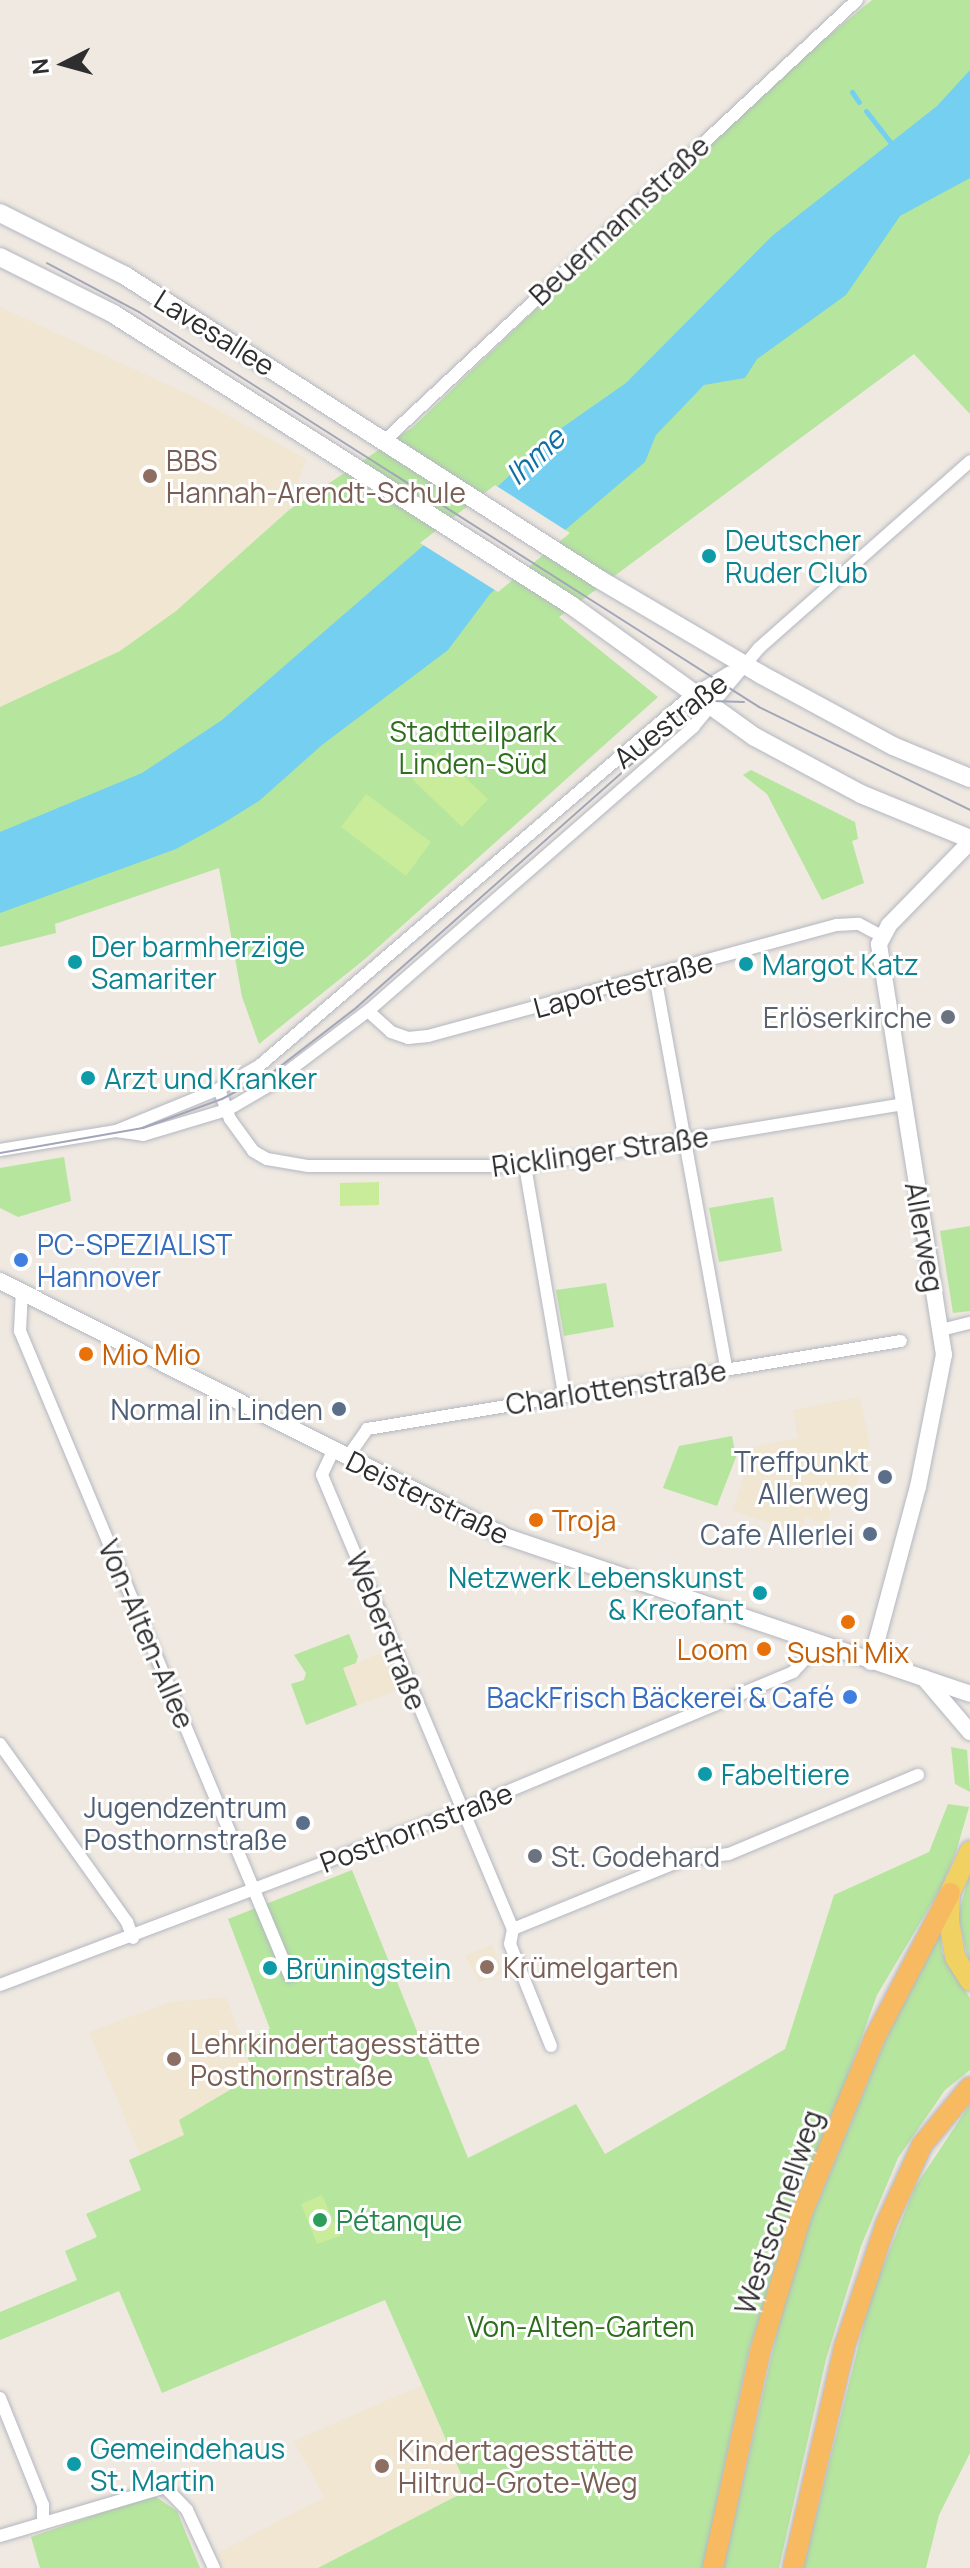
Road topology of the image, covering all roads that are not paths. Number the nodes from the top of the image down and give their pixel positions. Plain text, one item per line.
1 (857, 0) edge
2 (0, 213) edge
3 (0, 257) edge
4 (383, 442) junction
5 (970, 461) edge
6 (743, 664) junction
7 (692, 695) junction
8 (709, 706) junction
9 (970, 778) edge
10 (970, 841) edge
11 (882, 936) junction
12 (655, 976) junction
13 (368, 1011) junction
14 (219, 1089) junction
15 (902, 1104) junction
16 (227, 1110) junction
17 (116, 1131) junction
18 (687, 1140) junction
19 (0, 1150) edge
20 (525, 1166) junction
21 (0, 1281) edge
22 (22, 1290) junction
23 (970, 1323) edge
24 (941, 1330) junction
25 (901, 1341) dead end
26 (726, 1368) junction
27 (564, 1395) junction
28 (340, 1455) junction
29 (818, 1645) junction
30 (871, 1662) junction
31 (923, 1677) junction
32 (970, 1694) edge
33 (970, 1732) edge
34 (0, 1744) edge
35 (918, 1775) dead end
36 (461, 1811) junction
37 (970, 1851) edge
38 (255, 1890) junction
39 (950, 1893) junction
40 (513, 1929) junction
41 (133, 1938) junction
42 (290, 1976) dead end
43 (970, 1981) edge
44 (0, 1985) edge
45 (551, 2046) dead end
46 (970, 2087) edge
47 (0, 2398) edge
48 (43, 2523) junction
49 (0, 2536) edge
50 (214, 2568) edge
51 (713, 2568) edge
52 (793, 2568) edge

1 - 4 street, Beuermannstraße
2 - 4 main road, Lavesallee
3 - 7 main road, Lavesallee
4 - 6 main road, Lavesallee
5 - 6 street
6 - 7 street, Auestraße
6 - 8 street, Auestraße
6 - 9 main road
7 - 8 main road
7 - 14 street, Auestraße
8 - 10 main road
8 - 13 street, Auestraße
10 - 11 street
11 - 12 street, Laportestraße
11 - 15 street, Allerweg
12 - 13 street, Laportestraße
12 - 18 street
13 - 16 street, Auestraße
14 - 16 street, Ricklinger Straße
14 - 17 street
15 - 18 street, Ricklinger Straße
15 - 24 street, Allerweg
16 - 17 street
16 - 20 street, Ricklinger Straße
17 - 19 street
18 - 20 street, Ricklinger Straße
18 - 26 street
20 - 27 street
21 - 22 street, Deisterstraße
22 - 28 street, Deisterstraße
22 - 38 street, Von-Alten-Allee
23 - 24 street
24 - 30 street, Allerweg
25 - 26 street, Charlottenstraße
26 - 27 street, Charlottenstraße
27 - 28 street, Charlottenstraße
28 - 29 street, Deisterstraße
28 - 36 street, Weberstraße
29 - 30 street, Deisterstraße
29 - 36 street, Posthornstraße
30 - 31 street, Deisterstraße
31 - 32 street, Deisterstraße
31 - 33 street, Deisterstraße
34 - 41 street
35 - 40 street
36 - 38 street, Posthornstraße
36 - 40 street, Weberstraße
37 - 39 main road
38 - 41 street, Posthornstraße
38 - 42 street, Von-Alten-Allee
39 - 43 main road
39 - 51 highway, Westschnellweg
40 - 45 street, Weberstraße
41 - 44 street, Posthornstraße
46 - 52 highway
47 - 48 street
48 - 49 street
48 - 50 street

